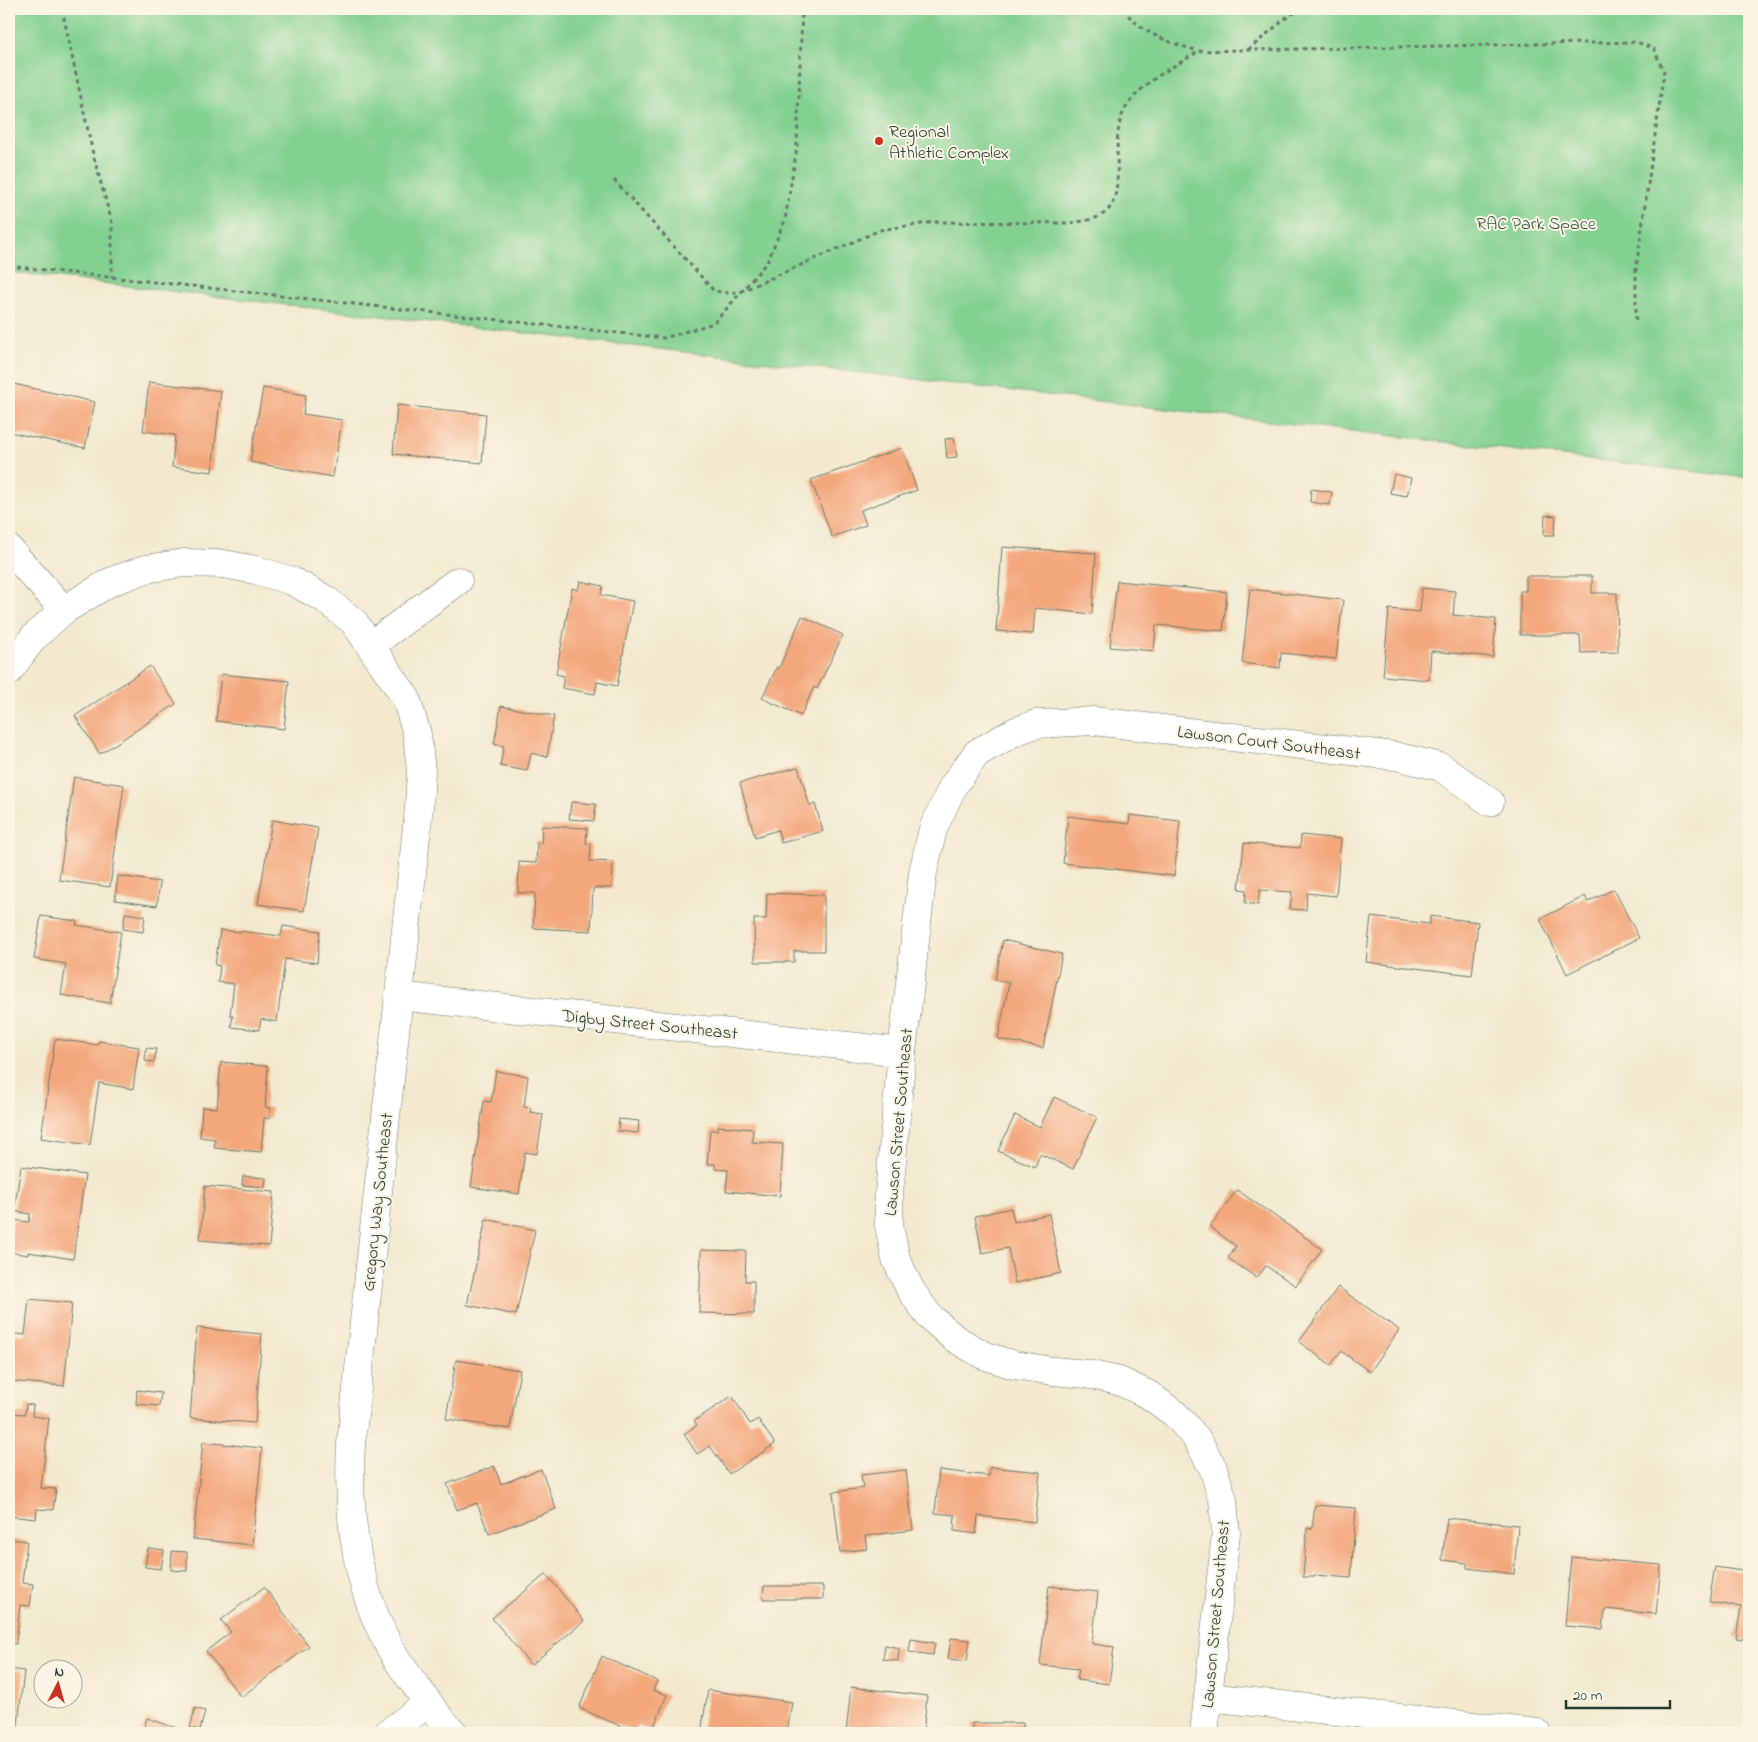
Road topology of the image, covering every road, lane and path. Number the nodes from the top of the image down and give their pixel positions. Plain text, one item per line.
1 (62, 9) edge
2 (802, 9) edge
3 (1123, 9) edge
4 (1301, 9) edge
5 (1247, 50) junction
6 (1199, 51) junction
7 (614, 180) dead end
8 (9, 266) edge
9 (112, 277) junction
10 (742, 291) junction
11 (1636, 320) dead end
12 (9, 549) edge
13 (458, 580) dead end
14 (64, 610) junction
15 (371, 645) junction
16 (9, 671) edge
17 (1036, 724) joint
18 (1490, 802) dead end
19 (399, 996) junction
20 (902, 1052) junction
21 (1208, 1697) junction
22 (428, 1703) junction
23 (388, 1733) edge
24 (454, 1733) edge
25 (1204, 1733) edge
26 (1536, 1733) edge

1 - 9 path
2 - 10 path
3 - 6 path
4 - 5 path
5 - 6 path
5 - 11 path
6 - 10 path
7 - 10 path
8 - 9 path
9 - 10 path
12 - 14 street
13 - 15 street
14 - 15 street, Gregory Way Southeast
14 - 16 street, Gregory Way Southeast
15 - 19 street, Gregory Way Southeast
17 - 18 street, Lawson Court Southeast
17 - 20 street, Lawson Street Southeast
19 - 20 street, Digby Street Southeast
19 - 22 street, Gregory Way Southeast
20 - 21 street, Lawson Street Southeast
21 - 25 street, Lawson Street Southeast
21 - 26 street
22 - 23 street
22 - 24 street, Gregory Way Southeast

